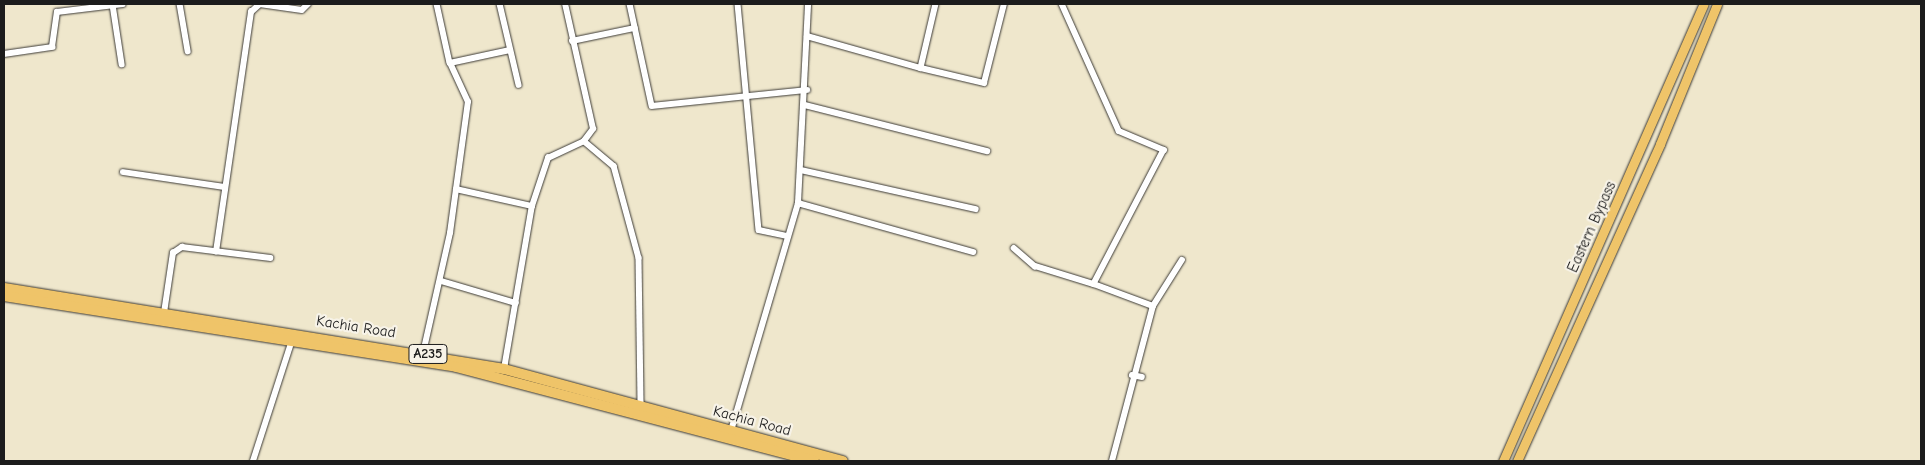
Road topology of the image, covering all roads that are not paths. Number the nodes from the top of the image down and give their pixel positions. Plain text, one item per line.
1 (123, 4) edge
2 (180, 4) edge
3 (308, 4) edge
4 (437, 4) edge
5 (500, 4) edge
6 (565, 4) edge
7 (630, 4) edge
8 (738, 4) edge
9 (808, 4) edge
10 (936, 4) edge
11 (1004, 4) edge
12 (1062, 4) edge
13 (1704, 4) edge
14 (1717, 4) edge
15 (113, 5) junction
16 (84, 6) edge
17 (635, 28) junction
18 (807, 36) junction
19 (572, 41) junction
20 (510, 50) junction
21 (188, 51) dead end
22 (4, 54) edge
23 (450, 63) junction
24 (122, 64) dead end
25 (921, 68) junction
26 (518, 84) dead end
27 (807, 90) junction
28 (745, 95) junction
29 (806, 105) junction
30 (584, 141) junction
31 (987, 151) dead end
32 (800, 170) junction
33 (123, 172) dead end
34 (225, 187) junction
35 (456, 189) junction
36 (798, 203) junction
37 (532, 206) junction
38 (976, 209) dead end
39 (787, 236) junction
40 (1014, 248) dead end
41 (216, 252) junction
42 (973, 252) dead end
43 (270, 258) dead end
44 (1182, 260) dead end
45 (441, 281) junction
46 (1094, 284) junction
47 (4, 288) edge
48 (4, 296) edge
49 (516, 303) junction
50 (1153, 306) junction
51 (164, 313) junction
52 (292, 340) junction
53 (423, 353) junction
54 (504, 369) junction
55 (1132, 375) junction
56 (1142, 377) dead end
57 (640, 406) junction
58 (731, 430) junction
59 (773, 446) junction
60 (253, 461) edge
61 (814, 461) edge
62 (843, 461) edge
63 (1112, 461) edge
64 (1503, 461) edge
65 (1517, 461) edge

1 - 15 street
2 - 21 street
3 - 34 street
4 - 23 street
5 - 20 street
6 - 19 street
7 - 17 street
8 - 28 street
9 - 18 street
10 - 25 street
11 - 25 street
12 - 46 street
13 - 64 main road, Eastern Bypass
14 - 65 main road, Eastern Bypass
15 - 16 street
15 - 24 street
16 - 22 street
17 - 19 street
17 - 28 street
18 - 25 street
18 - 27 street
19 - 30 street
20 - 23 street
20 - 26 street
23 - 35 street
27 - 28 street
27 - 29 street
28 - 39 street
29 - 31 street
29 - 32 street
30 - 37 street
30 - 57 street
32 - 36 street
32 - 38 street
33 - 34 street
34 - 41 street
35 - 37 street
35 - 45 street
36 - 39 street
36 - 42 street
37 - 49 street
39 - 58 street
40 - 46 street
41 - 43 street
41 - 51 street
44 - 50 street
45 - 49 street
45 - 53 street
46 - 50 street
47 - 51 highway, Kachia Road / A235
48 - 52 highway, Kachia Road / A235
49 - 54 street
50 - 55 street
51 - 53 highway, Kachia Road / A235
52 - 59 highway, Kachia Road / A235
52 - 60 street
53 - 54 highway, Kachia Road / A235
54 - 57 highway, Kachia Road / A235
55 - 56 street
55 - 63 street
57 - 58 highway, Kachia Road / A235
58 - 59 highway, Kachia Road / A235
59 - 61 highway, Kachia Road / A235
59 - 62 highway, Kachia Road / A235

